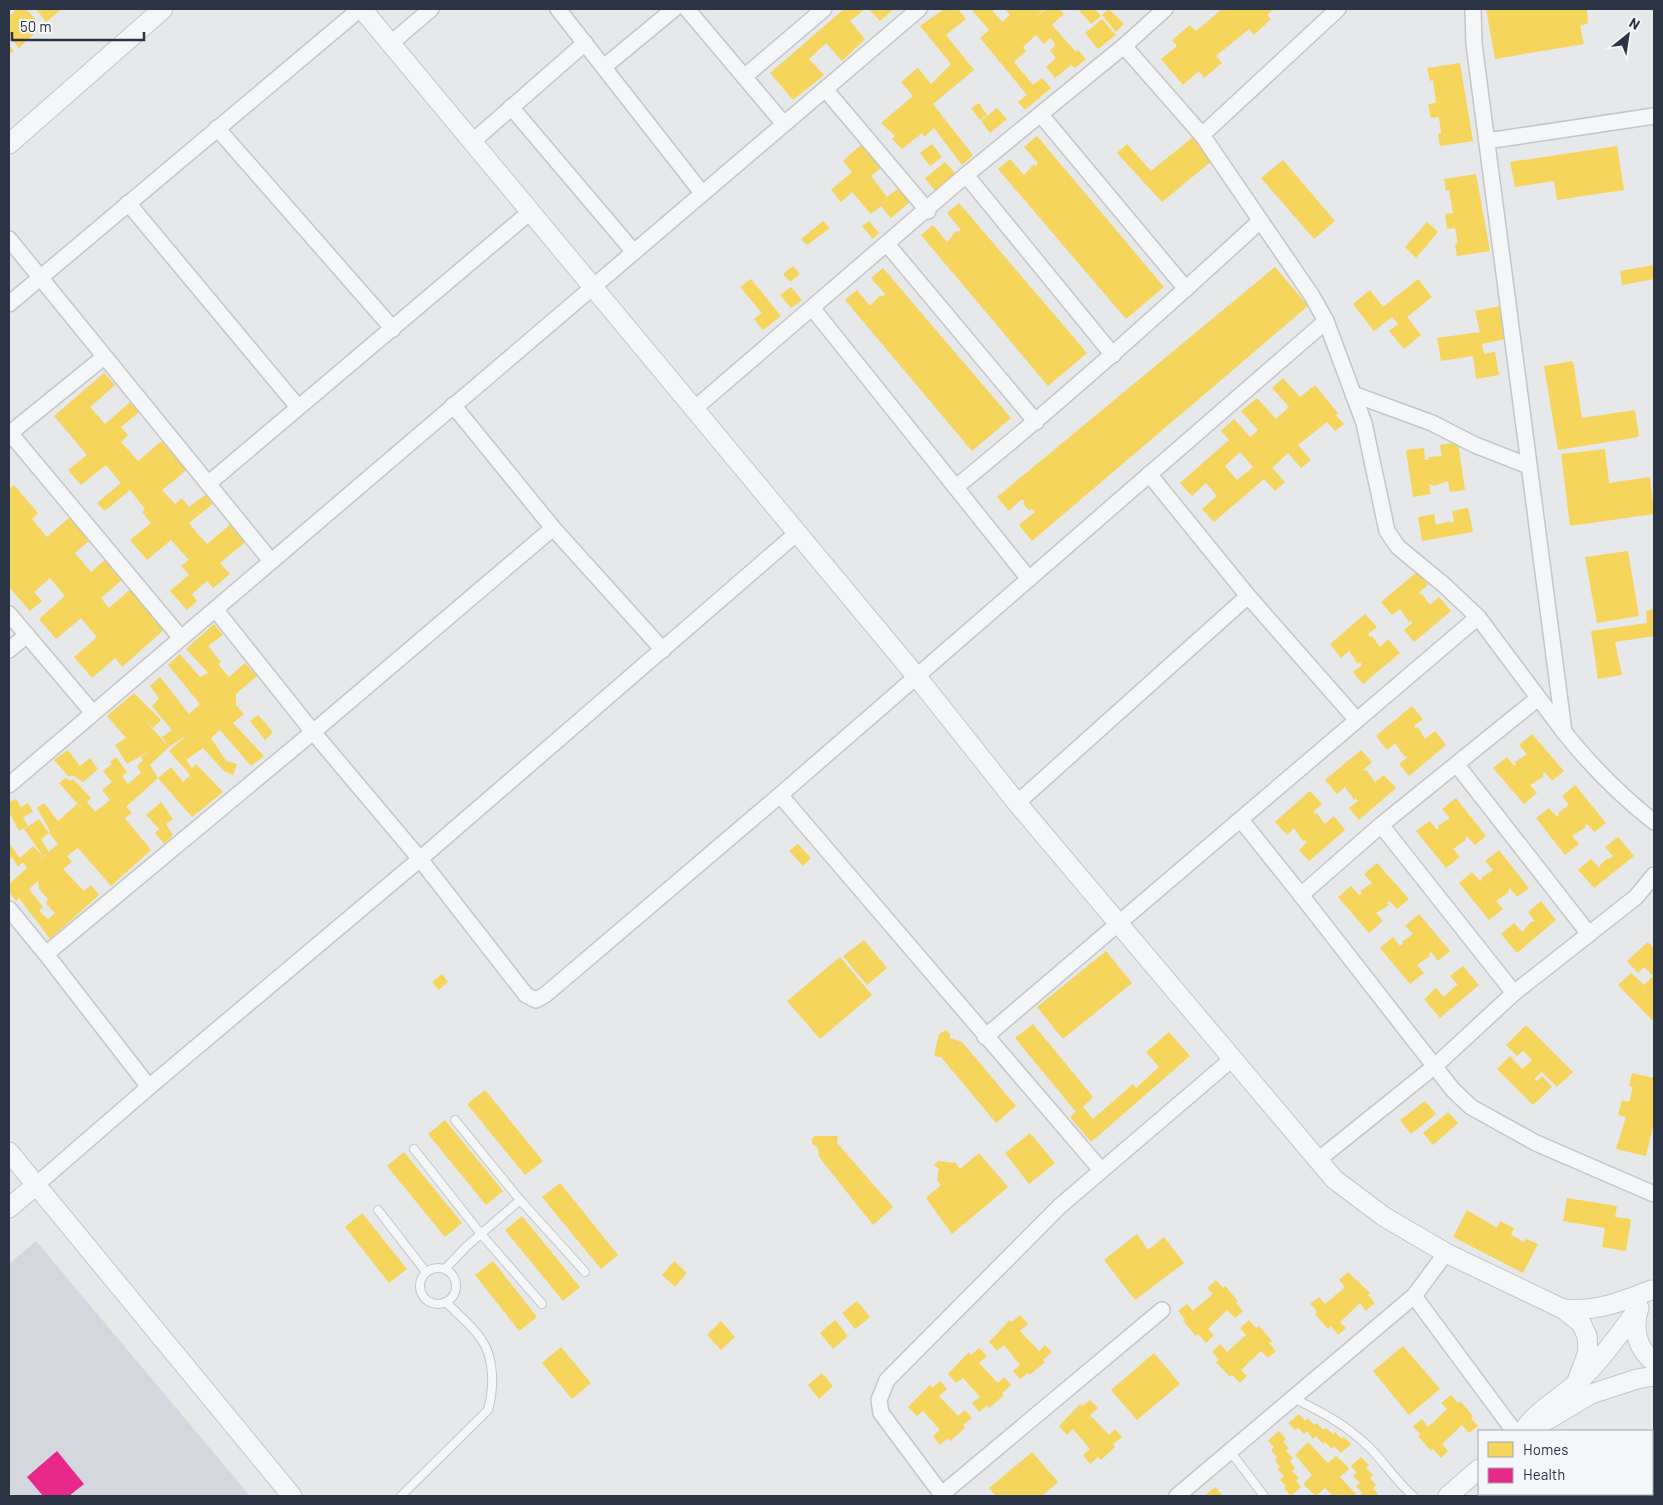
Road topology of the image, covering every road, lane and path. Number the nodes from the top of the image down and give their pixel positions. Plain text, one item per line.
1 (163, 9) edge
2 (361, 9) edge
3 (431, 9) edge
4 (674, 9) edge
5 (687, 9) edge
6 (824, 9) edge
7 (919, 9) edge
8 (1165, 9) edge
9 (1338, 9) edge
10 (1473, 9) edge
11 (567, 12) edge
12 (585, 43) junction
13 (390, 44) junction
14 (1124, 46) junction
15 (605, 66) junction
16 (744, 76) junction
17 (825, 89) junction
18 (511, 107) junction
19 (1041, 114) junction
20 (1654, 116) edge
21 (784, 124) junction
22 (218, 128) junction
23 (1202, 134) junction
24 (472, 142) junction
25 (1487, 142) junction
26 (9, 144) edge
27 (966, 176) junction
28 (702, 193) junction
29 (128, 204) junction
30 (928, 210) junction
31 (530, 212) junction
32 (1259, 222) junction
33 (9, 239) edge
34 (888, 244) junction
35 (634, 252) junction
36 (40, 278) junction
37 (593, 287) junction
38 (1186, 289) junction
39 (9, 304) edge
40 (813, 309) junction
41 (1326, 321) junction
42 (393, 329) junction
43 (1113, 355) junction
44 (104, 357) junction
45 (1353, 394) junction
46 (453, 405) junction
47 (298, 407) junction
48 (694, 409) junction
49 (1036, 422) junction
50 (9, 433) edge
51 (1529, 466) junction
52 (1149, 474) junction
53 (210, 483) junction
54 (956, 487) junction
55 (552, 528) junction
56 (798, 533) junction
57 (271, 561) junction
58 (1029, 579) junction
59 (1248, 596) junction
60 (215, 609) junction
61 (9, 614) edge
62 (1478, 617) junction
63 (27, 635) junction
64 (181, 638) junction
65 (9, 650) edge
66 (663, 650) junction
67 (917, 677) junction
68 (1537, 699) junction
69 (93, 713) junction
70 (1356, 719) junction
71 (313, 732) junction
72 (1564, 732) junction
73 (1457, 765) junction
74 (9, 785) edge
75 (780, 795) junction
76 (1017, 803) junction
77 (1241, 820) junction
78 (1654, 822) edge
79 (1381, 826) junction
80 (420, 859) junction
81 (1654, 875) edge
82 (1301, 894) junction
83 (9, 909) edge
84 (1118, 922) junction
85 (1589, 934) junction
86 (46, 954) junction
87 (1514, 993) junction
88 (985, 1037) junction
89 (1232, 1058) junction
90 (1435, 1066) junction
91 (148, 1087) junction
92 (455, 1120) dead end
93 (414, 1149) dead end
94 (9, 1152) edge
95 (1318, 1160) junction
96 (1101, 1170) junction
97 (36, 1185) junction
98 (1654, 1194) edge
99 (520, 1200) junction
100 (9, 1208) edge
101 (378, 1210) dead end
102 (481, 1234) junction
103 (1446, 1253) junction
104 (446, 1268) junction
105 (426, 1272) junction
106 (585, 1272) dead end
107 (1652, 1289) edge
108 (1414, 1296) junction
109 (446, 1302) junction
110 (542, 1304) dead end
111 (1563, 1309) junction
112 (1638, 1309) junction
113 (1162, 1310) dead end
114 (1649, 1357) edge
115 (1654, 1369) edge
116 (1654, 1376) edge
117 (1576, 1384) junction
118 (1294, 1398) junction
119 (1513, 1430) edge
120 (1526, 1430) edge
121 (1528, 1430) edge
122 (1230, 1451) junction
123 (1478, 1470) edge
124 (943, 1495) edge
125 (292, 1496) edge
126 (401, 1496) edge
127 (1177, 1496) edge
128 (1264, 1496) edge
129 (1413, 1496) edge
130 (1448, 1496) edge

1 - 26 street
2 - 13 street
2 - 22 street
3 - 13 street
4 - 15 street
5 - 16 street
6 - 16 street
7 - 17 street
8 - 14 street
9 - 23 street
10 - 25 street
11 - 12 street
12 - 15 street
12 - 18 street
13 - 24 street
14 - 19 street
14 - 23 street
15 - 28 street
16 - 21 street
17 - 21 street
17 - 30 street
18 - 24 street
18 - 35 street
19 - 27 street
19 - 38 street
20 - 25 street
21 - 28 street
22 - 29 street
22 - 42 street
23 - 32 street
24 - 31 street
25 - 51 street
27 - 30 street
27 - 43 street
28 - 35 street
29 - 36 street
29 - 47 street
30 - 34 street
31 - 37 street
31 - 42 street
32 - 38 street
32 - 41 street
33 - 36 street
34 - 40 street
34 - 49 street
35 - 37 street
36 - 39 street
36 - 44 street
37 - 46 street
37 - 48 street
38 - 43 street
40 - 48 street
40 - 54 street
41 - 45 street
41 - 52 street
42 - 47 street
43 - 49 street
44 - 50 street
44 - 53 street
45 - 51 street
45 - 62 street
46 - 55 street
46 - 57 street
47 - 53 street
48 - 56 street
49 - 54 street
50 - 64 street
51 - 72 street
52 - 58 street
52 - 59 street
53 - 57 street
54 - 58 street
55 - 66 street
55 - 71 street
56 - 66 street
56 - 67 street
57 - 60 street
58 - 67 street
59 - 70 street
59 - 76 street
60 - 64 street
60 - 71 street
61 - 63 street
62 - 68 street
62 - 70 street
63 - 65 street
63 - 69 street
64 - 69 street
66 - 80 street
67 - 75 street
67 - 76 street
68 - 72 street
68 - 73 street
69 - 74 street
70 - 77 street
71 - 80 street
71 - 86 street
72 - 78 street
73 - 79 street
73 - 85 street
75 - 80 street
75 - 88 street
76 - 84 street
77 - 82 street
77 - 84 street
79 - 82 street
79 - 87 street
80 - 91 street
81 - 85 street
82 - 90 street
83 - 86 street
84 - 88 street
84 - 89 street
85 - 87 street
86 - 91 street
87 - 90 street
88 - 96 street
89 - 95 street
89 - 96 street
90 - 95 street
90 - 98 street
91 - 97 street
92 - 99 lane
93 - 102 lane
94 - 97 street
95 - 103 street
96 - 124 street
97 - 100 street
97 - 125 street
99 - 102 lane
99 - 106 lane
101 - 105 lane
102 - 104 lane
102 - 110 lane
103 - 108 street
103 - 111 street
104 - 105 lane
104 - 109 lane
105 - 109 lane
107 - 111 street
107 - 112 street
108 - 118 street
108 - 119 street
109 - 126 lane
111 - 117 street
112 - 114 street
112 - 117 street
113 - 124 street
114 - 115 street
116 - 121 street
117 - 120 street
118 - 122 street
118 - 129 lane
122 - 127 street
122 - 128 lane
123 - 130 street

